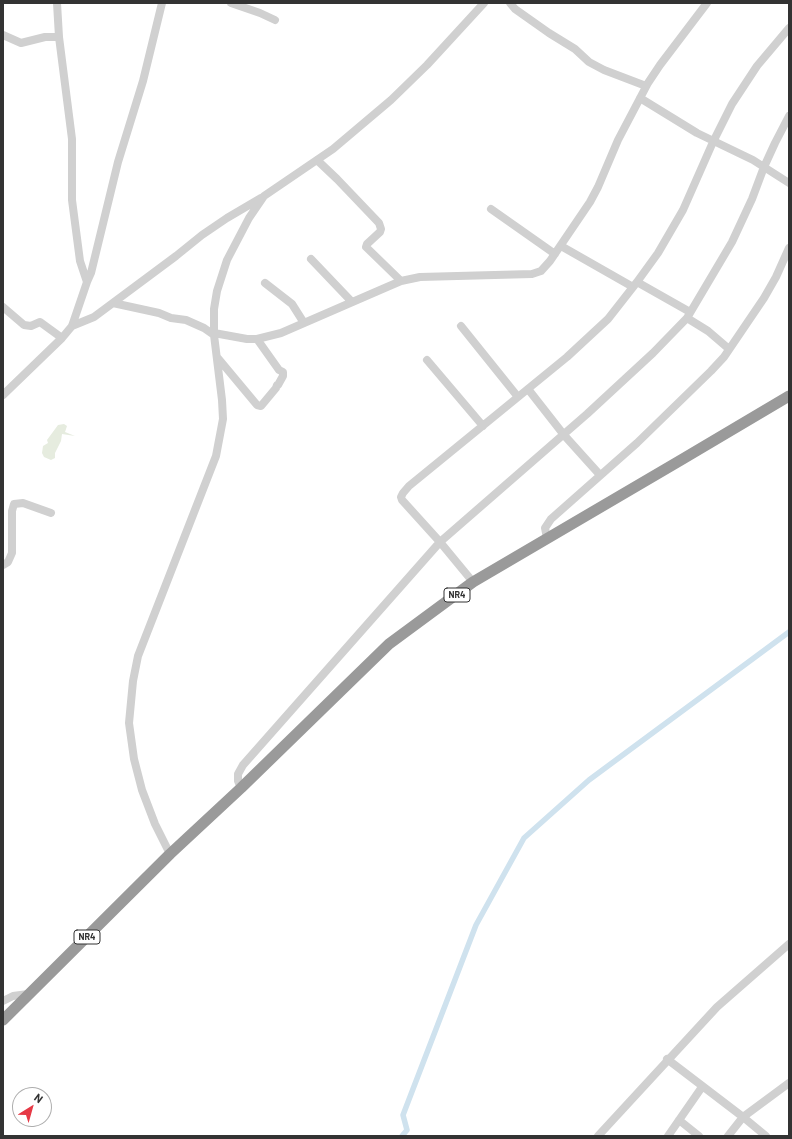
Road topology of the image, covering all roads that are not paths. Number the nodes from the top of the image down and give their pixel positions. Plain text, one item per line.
1 (57, 3) edge
2 (162, 3) edge
3 (232, 3) edge
4 (484, 3) edge
5 (510, 3) edge
6 (707, 3) edge
7 (275, 20) dead end
8 (789, 28) edge
9 (3, 36) edge
10 (60, 37) junction
11 (646, 86) junction
12 (640, 98) junction
13 (789, 116) edge
14 (713, 142) junction
15 (316, 160) junction
16 (764, 167) junction
17 (789, 183) edge
18 (264, 196) junction
19 (491, 209) dead end
20 (561, 246) junction
21 (789, 248) edge
22 (555, 254) junction
23 (311, 259) dead end
24 (401, 281) junction
25 (87, 282) junction
26 (265, 283) dead end
27 (635, 285) junction
28 (352, 302) junction
29 (114, 303) junction
30 (3, 306) edge
31 (689, 315) junction
32 (304, 323) junction
33 (72, 326) junction
34 (461, 326) dead end
35 (214, 334) junction
36 (62, 338) junction
37 (257, 339) junction
38 (729, 349) junction
39 (217, 357) junction
40 (427, 360) dead end
41 (528, 389) junction
42 (3, 394) edge
43 (789, 396) edge
44 (518, 397) junction
45 (483, 426) junction
46 (564, 435) junction
47 (600, 475) junction
48 (51, 513) dead end
49 (547, 538) junction
50 (440, 542) junction
51 (3, 565) edge
52 (473, 582) junction
53 (241, 788) junction
54 (170, 854) junction
55 (789, 944) edge
56 (28, 994) junction
57 (3, 1001) edge
58 (3, 1020) edge
59 (667, 1059) junction
60 (789, 1083) edge
61 (702, 1087) junction
62 (743, 1117) junction
63 (679, 1120) junction
64 (598, 1136) edge
65 (668, 1136) edge
66 (699, 1136) edge
67 (728, 1136) edge
68 (766, 1136) edge

1 - 10 street
2 - 25 street
3 - 7 street
4 - 15 street
5 - 11 street
6 - 11 street
8 - 14 street
9 - 10 street
10 - 25 street
11 - 12 street
12 - 14 street
12 - 20 street
13 - 16 street
14 - 16 street
14 - 27 street
15 - 18 street
15 - 24 street
16 - 17 street
16 - 31 street
18 - 29 street
18 - 35 street
19 - 22 street
20 - 22 street
20 - 27 street
21 - 38 street
22 - 24 street
23 - 28 street
24 - 28 street
25 - 33 street
26 - 32 street
27 - 31 street
27 - 41 street
28 - 32 street
29 - 33 street
29 - 35 street
30 - 36 street
31 - 38 street
31 - 46 street
32 - 37 street
33 - 36 street
34 - 44 street
35 - 37 street
35 - 39 street
36 - 42 street
37 - 39 street
38 - 47 street
39 - 54 street
40 - 45 street
41 - 44 street
41 - 46 street
43 - 49 highway, NR4
44 - 45 street
45 - 50 street
46 - 47 street
46 - 50 street
47 - 49 street
48 - 51 street
49 - 52 highway, NR4
50 - 52 street
50 - 53 street
52 - 53 highway, NR4
53 - 54 highway, NR4
54 - 56 highway, NR4
55 - 59 street
56 - 57 street
56 - 58 highway, NR4
59 - 61 street
59 - 64 street
60 - 62 street
61 - 62 street
61 - 63 street
62 - 67 street
62 - 68 street
63 - 65 street
63 - 66 street

